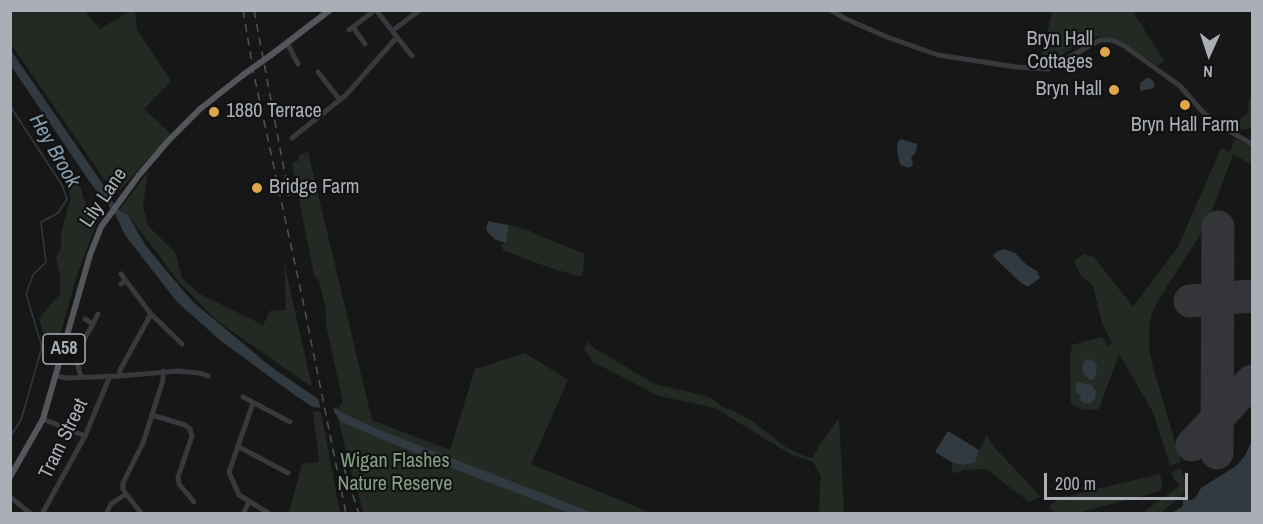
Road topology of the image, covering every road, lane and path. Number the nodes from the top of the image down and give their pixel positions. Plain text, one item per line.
1 (330, 10) edge
2 (376, 10) edge
3 (420, 10) edge
4 (831, 10) edge
5 (392, 30) junction
6 (397, 37) junction
7 (287, 43) junction
8 (365, 44) dead end
9 (412, 56) dead end
10 (298, 64) dead end
11 (318, 72) dead end
12 (340, 100) junction
13 (294, 134) dead end
14 (1252, 144) edge
15 (121, 274) dead end
16 (98, 314) dead end
17 (151, 314) junction
18 (85, 319) dead end
19 (93, 324) junction
20 (182, 344) dead end
21 (163, 371) junction
22 (56, 376) junction
23 (110, 376) junction
24 (119, 376) junction
25 (208, 376) dead end
26 (81, 377) junction
27 (243, 398) dead end
28 (253, 403) junction
29 (152, 415) junction
30 (43, 419) junction
31 (290, 422) dead end
32 (85, 436) junction
33 (239, 447) junction
34 (288, 473) dead end
35 (10, 477) edge
36 (126, 494) junction
37 (10, 497) edge
38 (194, 502) dead end
39 (249, 502) junction
40 (31, 513) edge
41 (42, 513) edge
42 (106, 513) edge
43 (142, 513) edge
44 (243, 513) edge
45 (270, 513) edge

1 - 7 main road, Lily Lane / A58
2 - 5 street
2 - 8 street
3 - 5 street
4 - 14 street
5 - 6 street
6 - 9 street
6 - 12 street
7 - 10 street
7 - 22 main road, Lily Lane / A58, bridge
11 - 12 street
12 - 13 street
15 - 17 street
16 - 19 street
17 - 20 street
17 - 24 street
18 - 19 street
19 - 26 street
21 - 24 street
21 - 25 street
21 - 29 street
22 - 26 street
22 - 30 main road, Lily Lane / A58
23 - 24 street
23 - 26 street
23 - 32 street, Tram Street
27 - 28 street
28 - 31 street
28 - 33 street
29 - 36 street
29 - 38 street
30 - 32 street
30 - 35 main road, Lily Lane / A58
32 - 41 street, Tram Street
33 - 34 street
33 - 39 street
36 - 42 street
36 - 43 street
37 - 40 street
39 - 44 street
39 - 45 street

